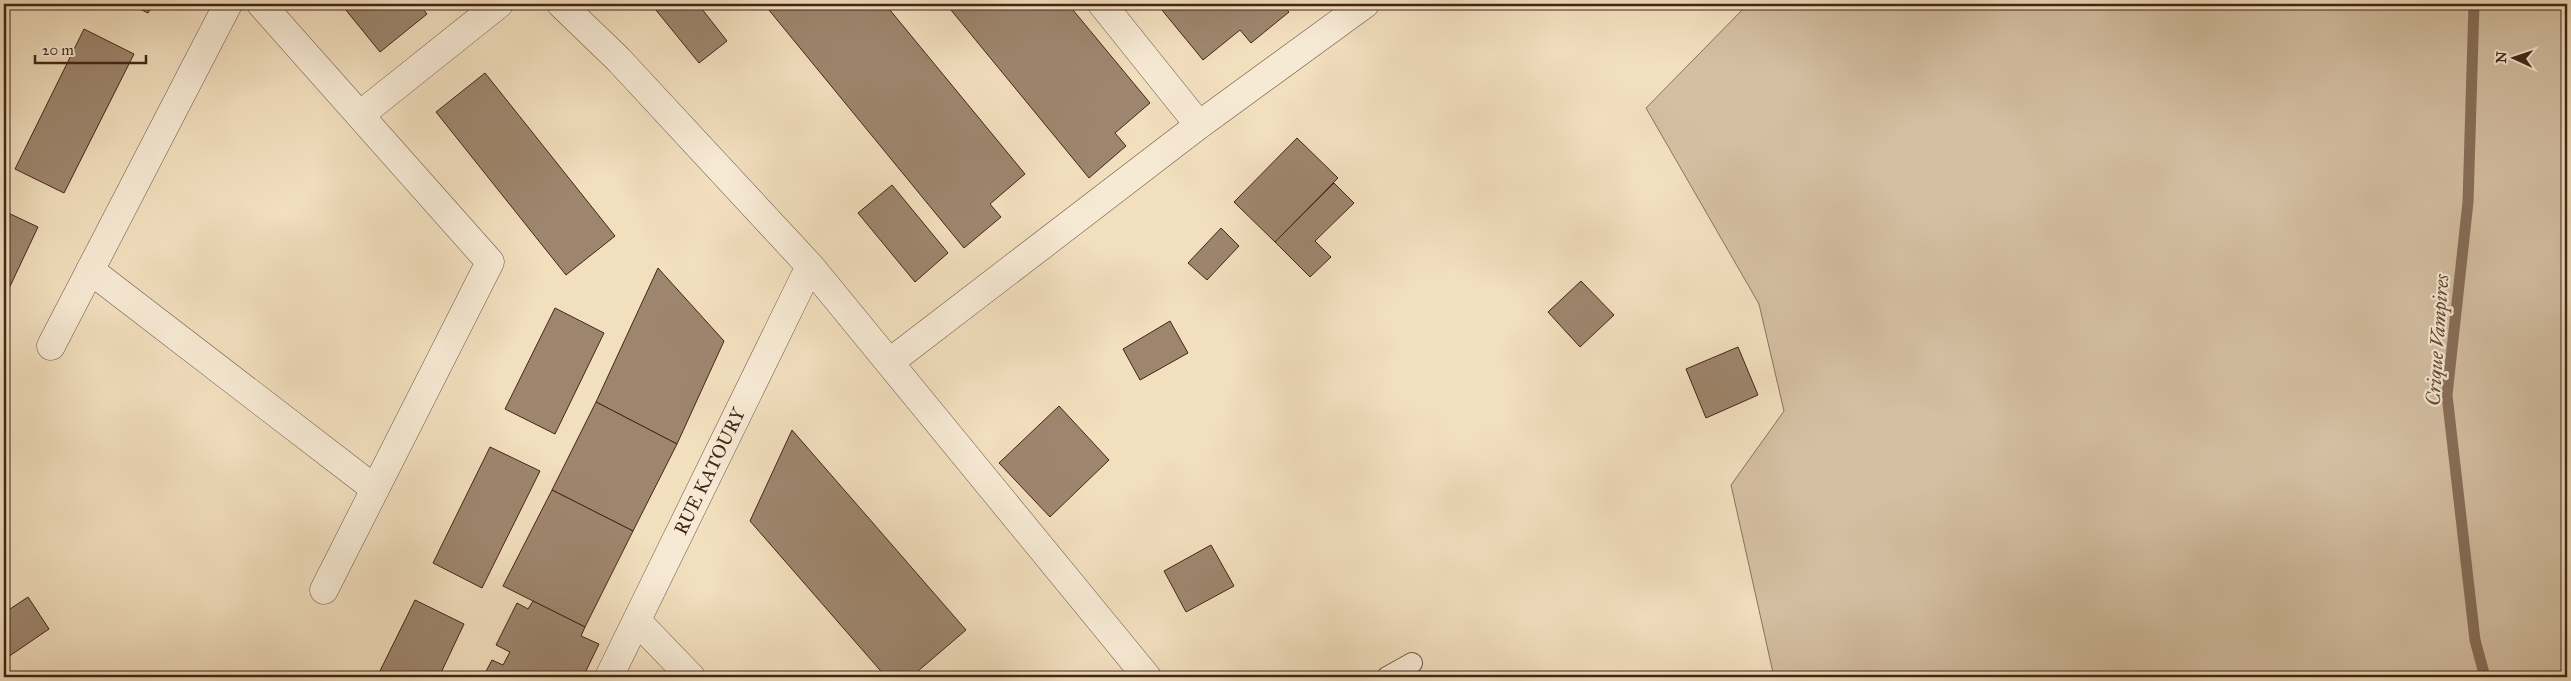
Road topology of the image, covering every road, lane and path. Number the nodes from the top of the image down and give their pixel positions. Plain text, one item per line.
1 (228, 4) edge
2 (261, 4) edge
3 (499, 4) edge
4 (561, 4) edge
5 (1102, 4) edge
6 (1365, 4) edge
7 (360, 115) junction
8 (1199, 125) junction
9 (810, 266) junction
10 (90, 270) junction
11 (51, 346) dead end
12 (890, 362) junction
13 (375, 489) junction
14 (324, 590) dead end
15 (637, 621) junction
16 (1412, 663) dead end
17 (609, 677) edge
18 (691, 677) edge
19 (1147, 677) edge
20 (1387, 677) edge

1 - 10 street
2 - 7 street
3 - 7 street
4 - 9 street
5 - 8 street
6 - 8 street
7 - 13 street
8 - 12 street
9 - 12 street
9 - 15 street, RUE KATOURY
10 - 11 street
10 - 13 street
12 - 19 street
13 - 14 street
15 - 17 street, RUE KATOURY
15 - 18 street
16 - 20 lane

